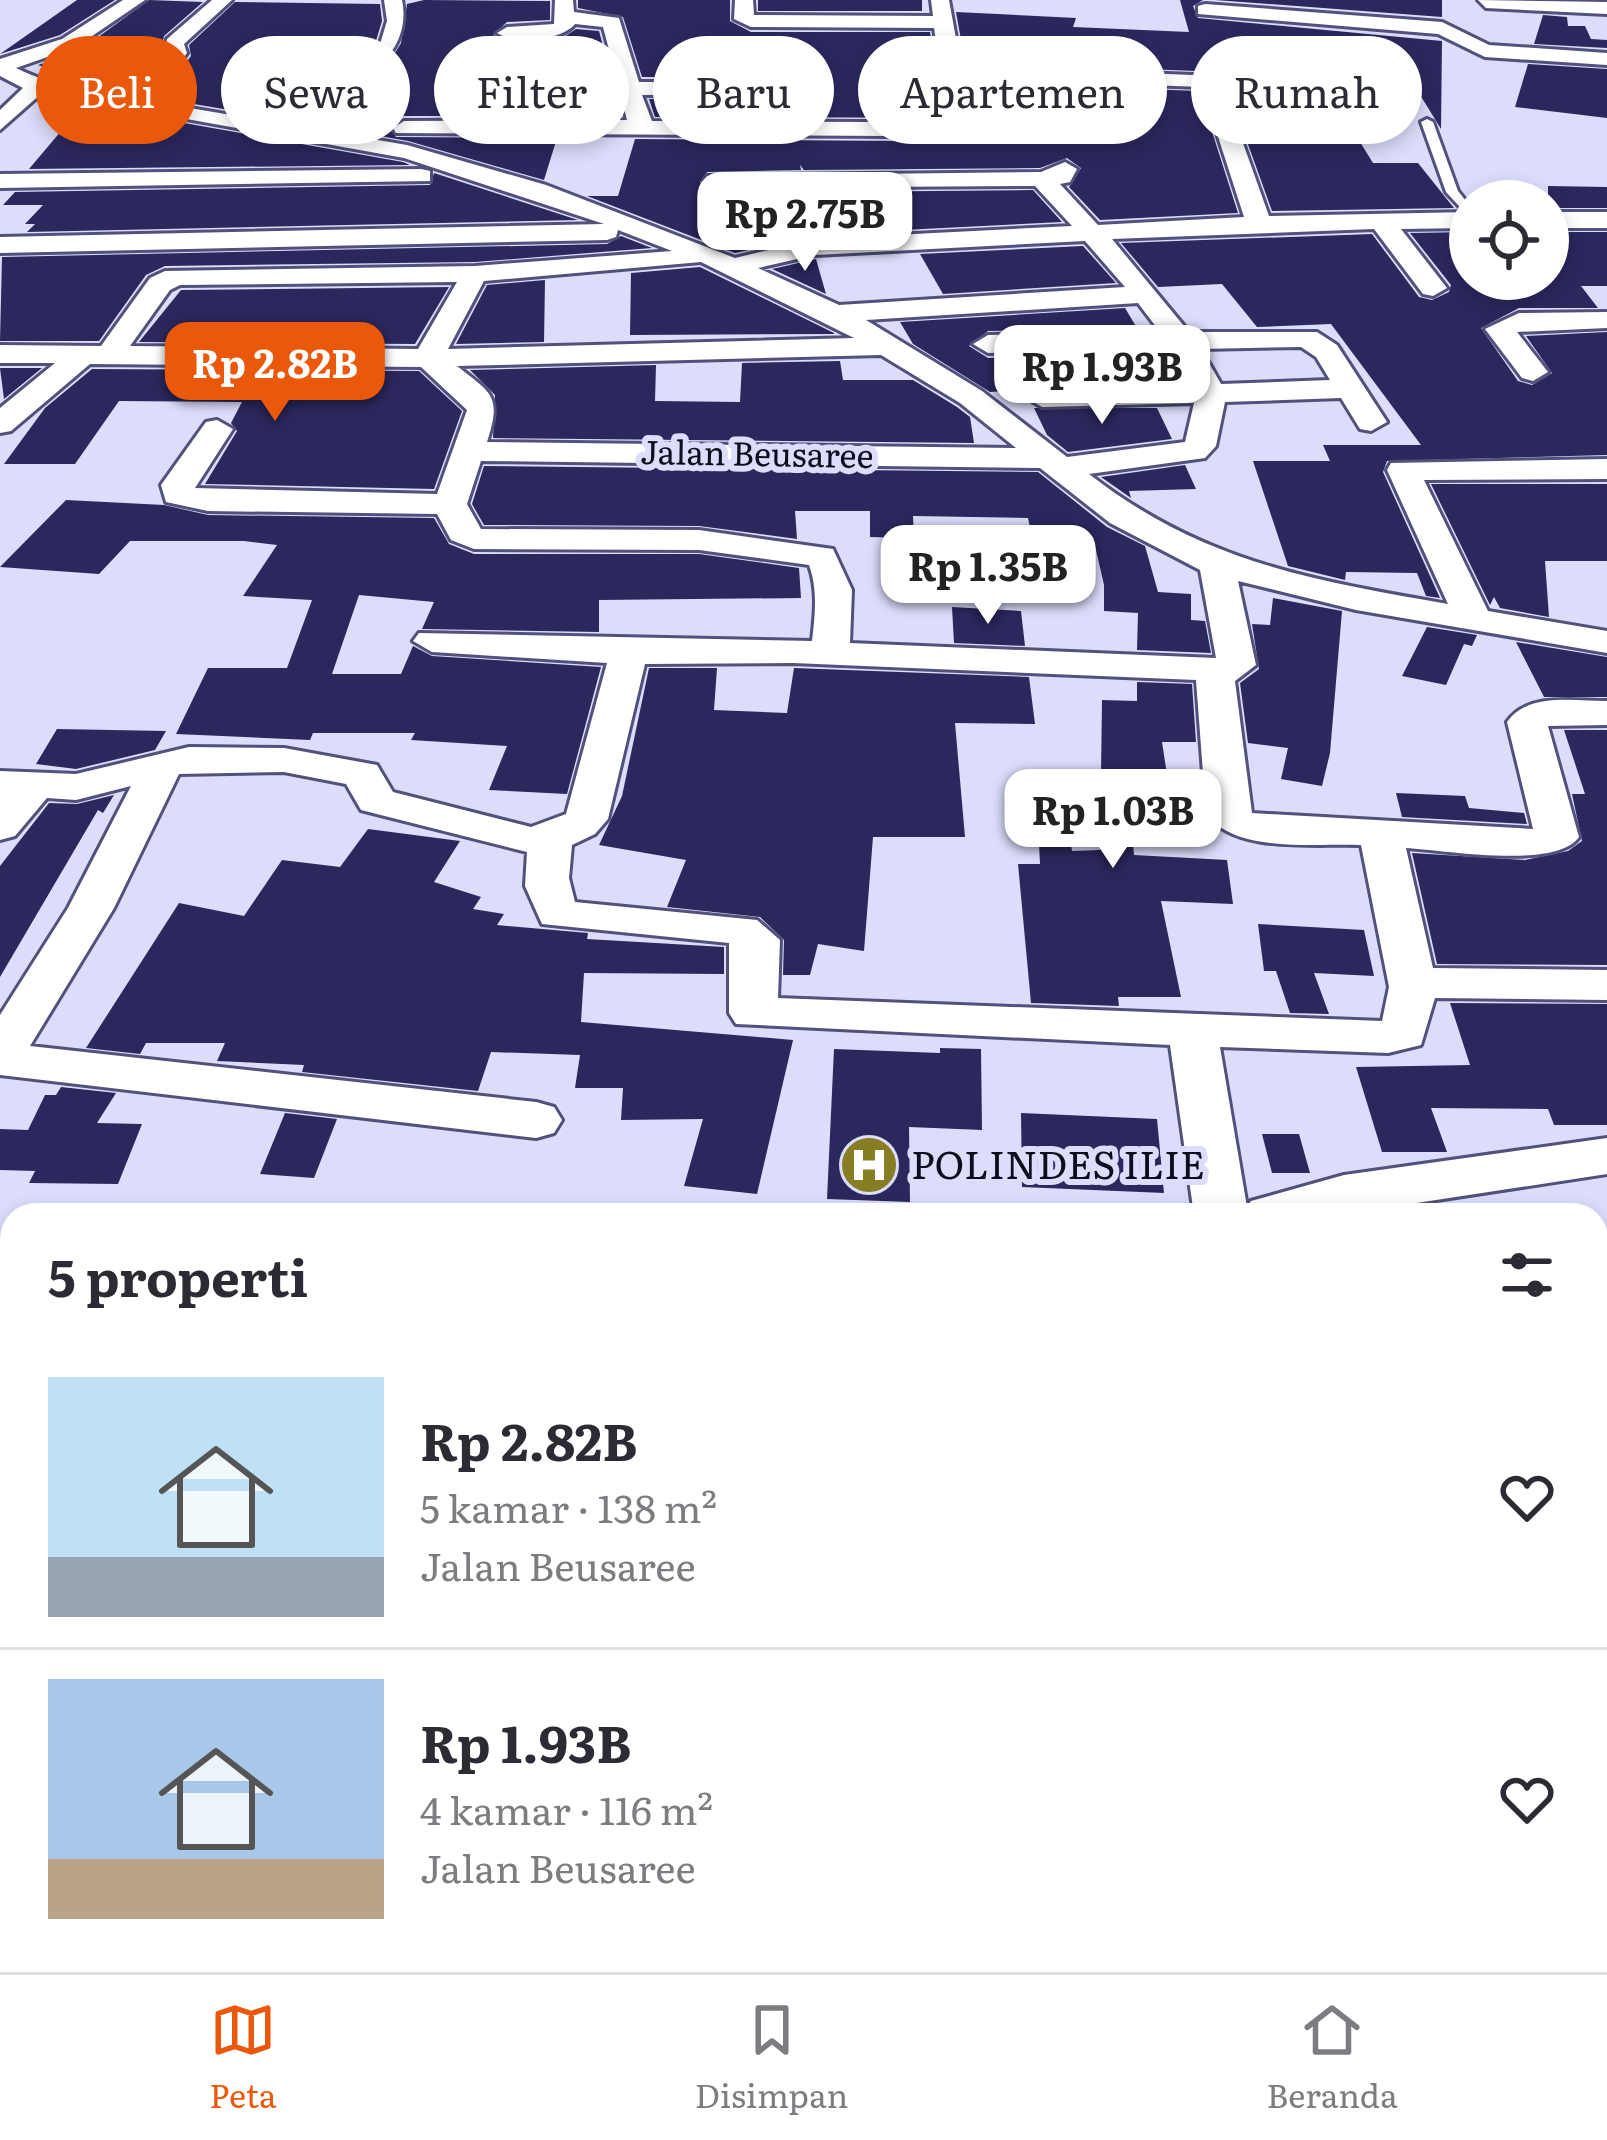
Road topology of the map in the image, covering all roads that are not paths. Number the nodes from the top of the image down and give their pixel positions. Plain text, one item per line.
1 (136, 0) edge
2 (223, 0) edge
3 (393, 0) edge
4 (744, 0) edge
5 (1486, 2) edge
6 (1607, 8) edge
7 (567, 9) edge
8 (1205, 10) dead end
9 (823, 11) edge
10 (943, 11) edge
11 (507, 33) dead end
12 (182, 36) edge
13 (392, 36) edge
14 (1607, 59) edge
15 (0, 67) edge
16 (630, 78) junction
17 (653, 80) edge
18 (36, 85) edge
19 (36, 87) edge
20 (1167, 87) edge
21 (1427, 122) dead end
22 (0, 123) edge
23 (645, 127) junction
24 (653, 127) edge
25 (366, 144) edge
26 (726, 144) edge
27 (794, 144) edge
28 (1061, 144) edge
29 (377, 146) junction
30 (489, 175) junction
31 (799, 178) junction
32 (1041, 179) junction
33 (0, 181) edge
34 (716, 181) junction
35 (1449, 184) edge
36 (1449, 218) edge
37 (1569, 220) edge
38 (1607, 220) edge
39 (1381, 221) junction
40 (1259, 224) junction
41 (1094, 233) junction
42 (653, 234) junction
43 (0, 244) edge
44 (719, 261) junction
45 (475, 274) junction
46 (1433, 288) dead end
47 (1144, 294) junction
48 (836, 314) junction
49 (1607, 320) edge
50 (1179, 340) junction
51 (988, 344) dead end
52 (883, 346) junction
53 (0, 354) edge
54 (97, 354) junction
55 (428, 358) junction
56 (1533, 372) dead end
57 (1351, 389) junction
58 (1210, 396) junction
59 (1042, 398) dead end
60 (0, 424) edge
61 (217, 429) dead end
62 (468, 451) junction
63 (1051, 463) junction
64 (1607, 469) edge
65 (1402, 470) junction
66 (450, 504) junction
67 (1217, 565) junction
68 (1474, 621) junction
69 (432, 641) dead end
70 (1607, 642) edge
71 (629, 652) junction
72 (830, 655) junction
73 (1215, 672) junction
74 (1607, 713) edge
75 (163, 764) junction
76 (18, 784) edge
77 (0, 827) edge
78 (1380, 831) junction
79 (551, 838) junction
80 (1607, 985) edge
81 (1413, 986) junction
82 (1193, 1031) junction
83 (0, 1056) edge
84 (536, 1120) dead end
85 (1607, 1156) edge
86 (1219, 1203) edge
87 (1312, 1203) edge

1 - 15 street
2 - 12 street
3 - 13 street
4 - 9 street
5 - 6 street
7 - 11 street
7 - 16 street
8 - 14 street
9 - 10 street
15 - 18 street
16 - 17 street
16 - 23 street
19 - 22 street
20 - 40 street
21 - 35 lane
23 - 24 street
23 - 29 street
25 - 29 street
26 - 34 street
27 - 31 street
28 - 32 street
29 - 30 street
30 - 33 street
30 - 42 street
31 - 32 street
31 - 34 street
32 - 41 street
34 - 42 street
36 - 39 street
37 - 38 street
39 - 40 street
39 - 46 street
40 - 41 street
41 - 44 street
41 - 47 street
42 - 43 street
42 - 44 street
44 - 45 street
44 - 48 street
45 - 54 street
45 - 55 street
47 - 48 street
47 - 50 street
48 - 52 street
49 - 56 street
50 - 51 street
50 - 57 street
50 - 58 street
52 - 55 street
52 - 63 street
53 - 54 street
54 - 55 street
54 - 60 street
55 - 62 street
57 - 58 street
57 - 65 street
58 - 59 street
58 - 63 street, Jalan Beusaree
61 - 66 street
62 - 63 street, Jalan Beusaree
62 - 66 street
63 - 67 street
64 - 65 street
65 - 68 street
66 - 72 street
67 - 68 street
67 - 73 street
68 - 70 street
69 - 71 street
71 - 72 street
71 - 79 street
72 - 73 street
73 - 78 street
74 - 78 street
75 - 76 street
75 - 79 street
75 - 83 street
76 - 77 street
78 - 81 street
79 - 82 street
80 - 81 street
81 - 82 street
82 - 86 street
83 - 84 street
85 - 87 street

